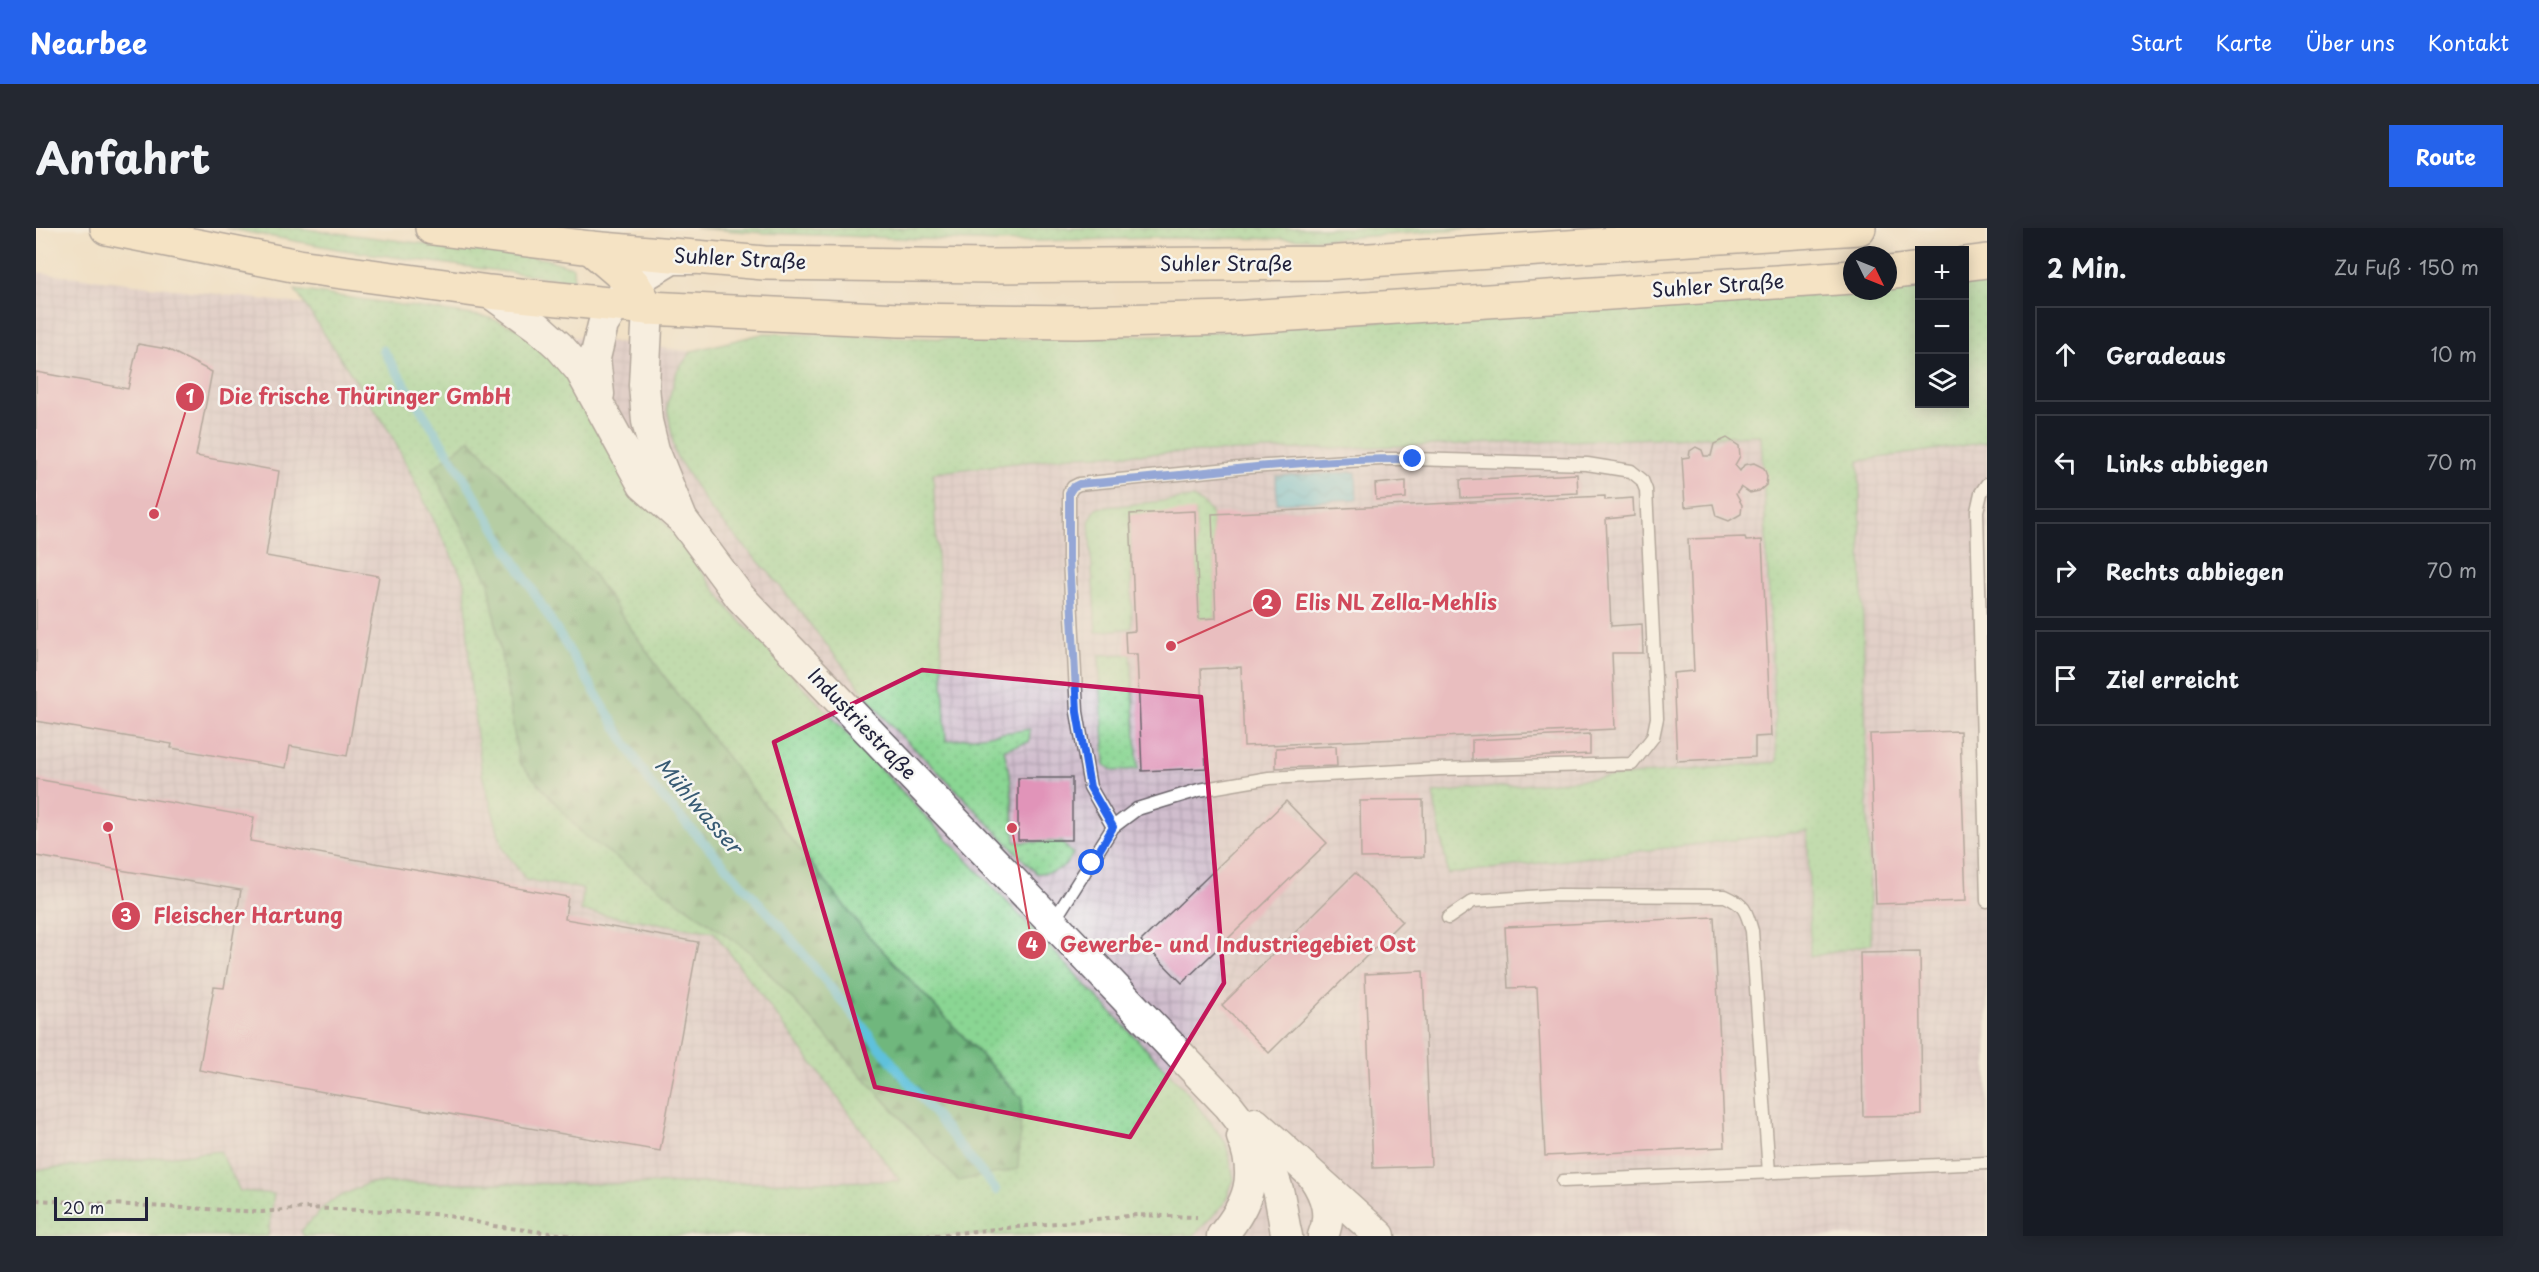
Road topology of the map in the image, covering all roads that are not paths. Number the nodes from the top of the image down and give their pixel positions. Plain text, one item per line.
1 (107, 228) edge
2 (432, 228) edge
3 (1859, 228) edge
4 (591, 248) junction
5 (702, 258) junction
6 (1987, 261) edge
7 (1969, 263) edge
8 (1915, 270) edge
9 (1897, 272) edge
10 (1843, 278) edge
11 (489, 292) junction
12 (632, 299) junction
13 (600, 404) junction
14 (1987, 484) edge
15 (682, 519) junction
16 (1113, 827) junction
17 (1987, 901) edge
18 (1448, 918) dead end
19 (1053, 922) junction
20 (1203, 1077) junction
21 (1987, 1163) edge
22 (1310, 1173) junction
23 (1769, 1173) junction
24 (1563, 1181) dead end
25 (1213, 1227) edge
26 (1287, 1236) edge
27 (1323, 1236) edge
28 (1380, 1236) edge

1 - 11 main road, Suhler Straße
2 - 4 main road, Suhler Straße
3 - 5 main road, Suhler Straße
4 - 5 main road, Suhler Straße
4 - 12 main road
5 - 12 street
6 - 7 main road
8 - 9 main road
10 - 12 main road, Suhler Straße
11 - 12 main road, Suhler Straße
11 - 13 street
12 - 13 street
12 - 15 street, Industriestraße
13 - 15 street
14 - 17 lane
15 - 19 street, Industriestraße
16 - 16 lane
16 - 19 lane
18 - 23 lane
19 - 20 street, Industriestraße
20 - 22 street, Industriestraße
20 - 25 street, Industriestraße
20 - 26 street, Industriestraße
21 - 23 lane
22 - 27 street, Industriestraße
22 - 28 street, Industriestraße
23 - 24 lane

